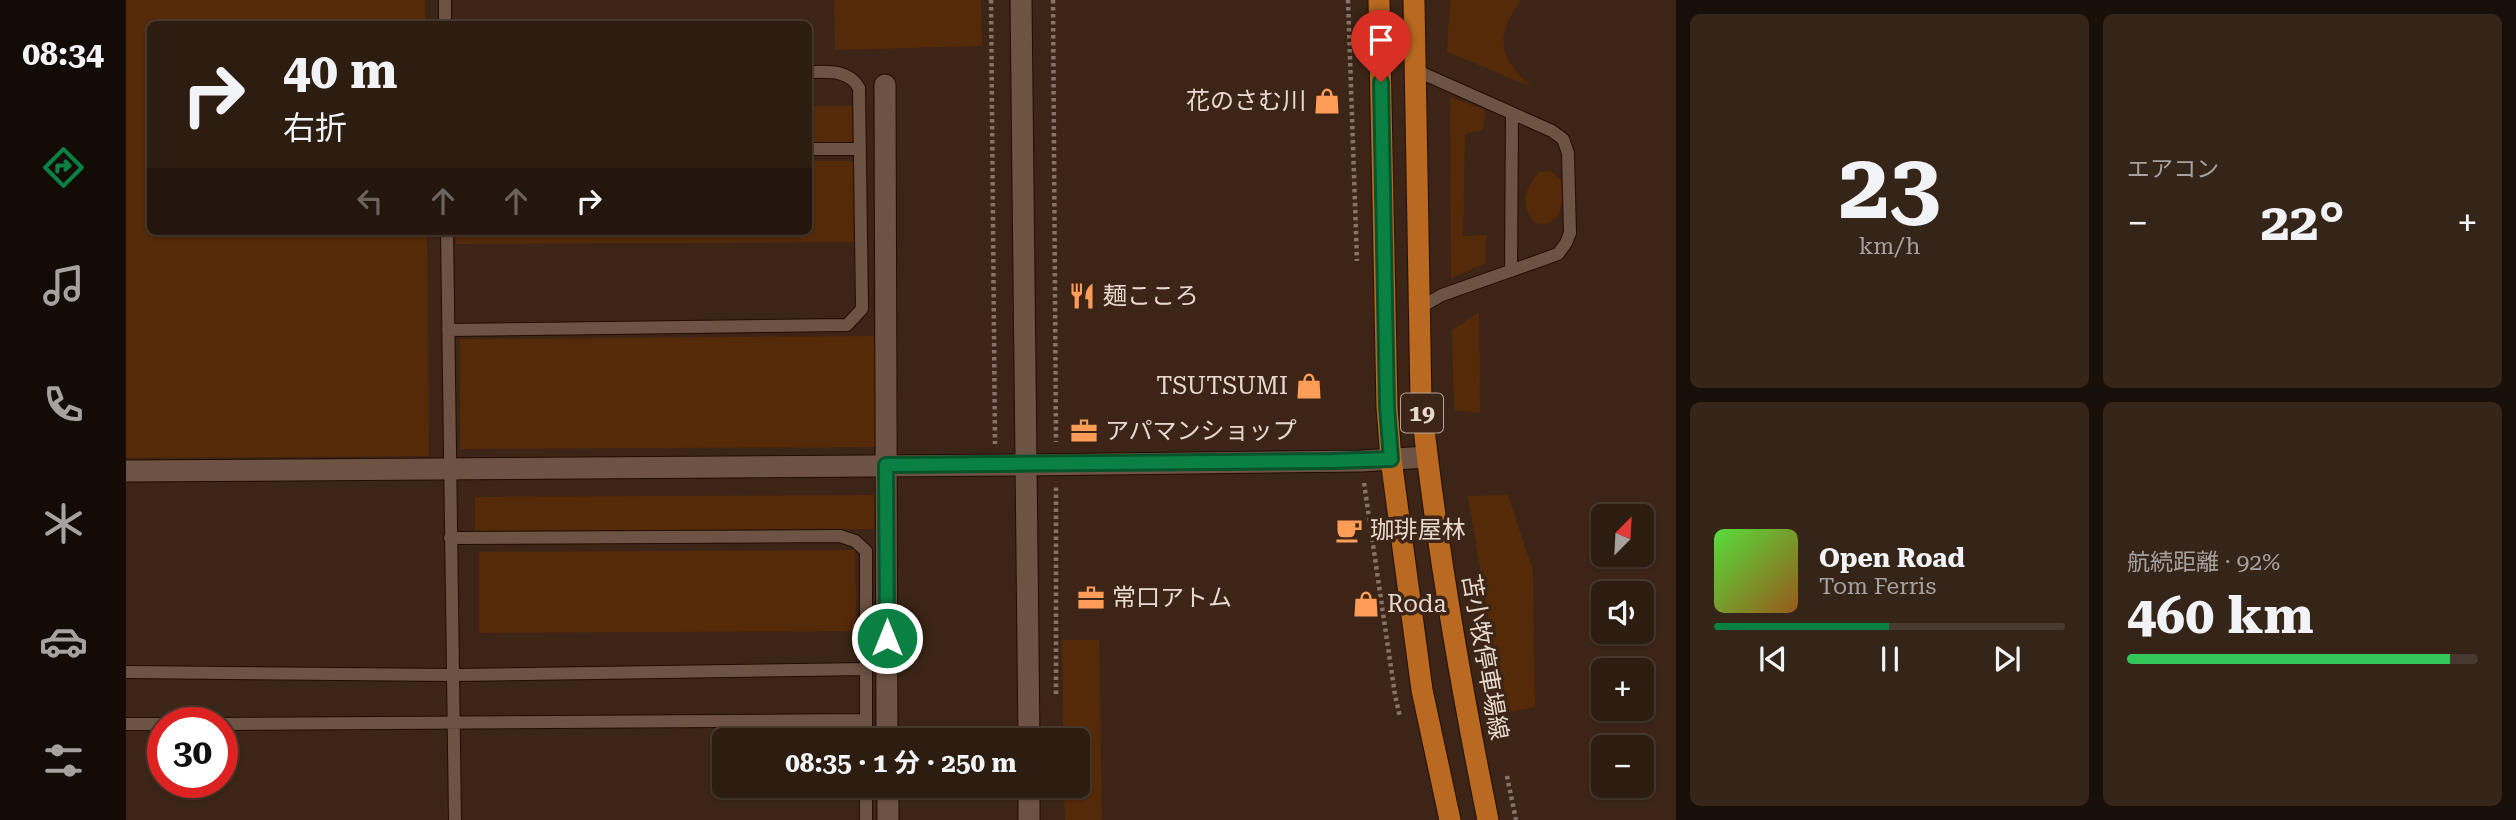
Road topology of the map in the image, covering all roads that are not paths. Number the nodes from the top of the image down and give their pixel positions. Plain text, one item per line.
1 (445, 0) edge
2 (1021, 0) edge
3 (1380, 0) edge
4 (1414, 0) edge
5 (445, 21) edge
6 (1415, 70) junction
7 (812, 72) edge
8 (885, 85) dead end
9 (1512, 113) junction
10 (812, 149) edge
11 (860, 149) junction
12 (447, 235) edge
13 (1511, 271) junction
14 (1419, 309) junction
15 (448, 330) junction
16 (1427, 457) junction
17 (1391, 459) junction
18 (886, 465) junction
19 (1026, 465) junction
20 (450, 469) junction
21 (126, 471) edge
22 (450, 538) junction
23 (867, 668) junction
24 (126, 672) edge
25 (453, 675) junction
26 (866, 720) junction
27 (126, 724) edge
28 (147, 724) edge
29 (238, 724) edge
30 (453, 724) junction
31 (866, 728) edge
32 (887, 728) edge
33 (1029, 728) edge
34 (866, 798) edge
35 (888, 798) edge
36 (1029, 798) edge
37 (455, 820) edge
38 (866, 820) edge
39 (888, 820) edge
40 (1030, 820) edge
41 (1450, 820) edge
42 (1488, 820) edge

1 - 5 lane
2 - 19 street
3 - 17 main road, 19
4 - 6 main road, 苫小牧停車場線 / 19
6 - 9 lane
6 - 14 main road, 苫小牧停車場線 / 19
7 - 11 lane
8 - 18 street
9 - 13 lane
9 - 13 lane
10 - 11 lane
11 - 15 lane
12 - 15 lane
13 - 14 lane
14 - 16 main road, 苫小牧停車場線 / 19
15 - 20 lane
16 - 17 street
16 - 42 main road, 苫小牧停車場線 / 19
17 - 19 street
17 - 41 main road, 19
18 - 19 street
18 - 20 street
18 - 32 street
19 - 33 street
20 - 21 street
20 - 22 lane
22 - 23 lane
22 - 25 lane
23 - 25 lane
23 - 26 lane
24 - 25 lane
25 - 30 lane
26 - 30 lane
26 - 31 lane
27 - 28 lane
29 - 30 lane
30 - 37 lane
34 - 38 lane
35 - 39 street
36 - 40 street

